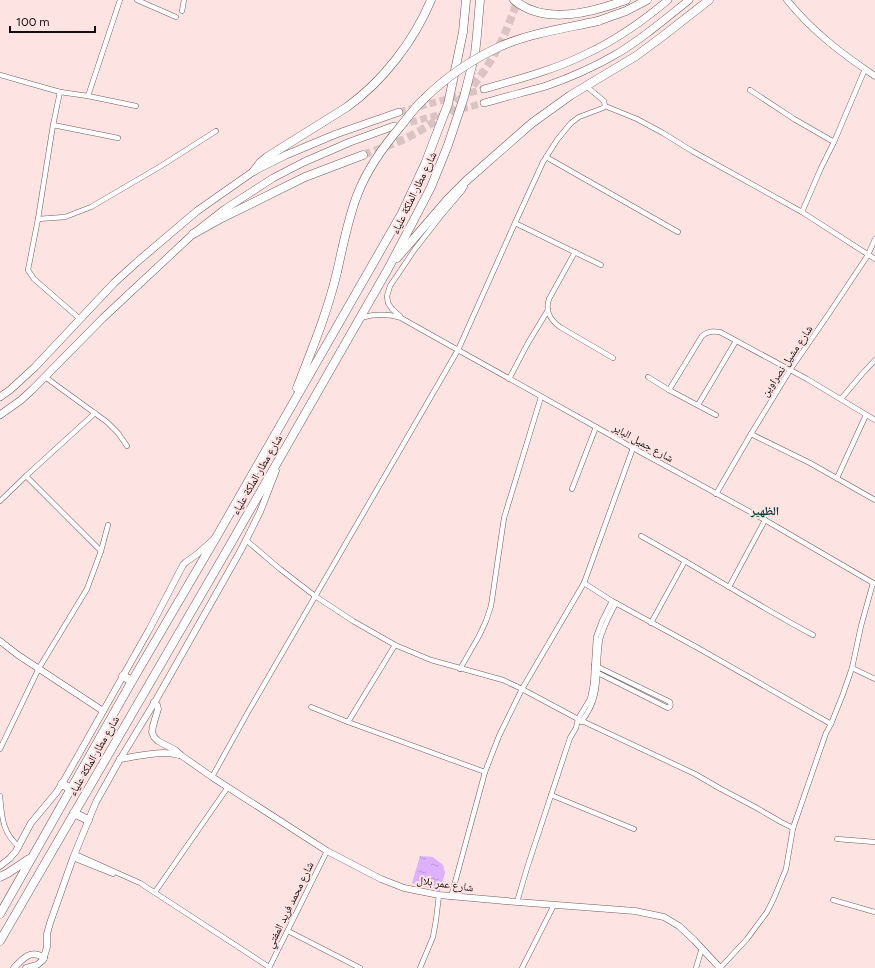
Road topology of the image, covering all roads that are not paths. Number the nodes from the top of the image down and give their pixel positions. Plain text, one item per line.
1 (120, 0) edge
2 (137, 0) edge
3 (184, 0) edge
4 (431, 0) edge
5 (466, 0) edge
6 (480, 0) edge
7 (514, 0) edge
8 (626, 0) edge
9 (647, 0) edge
10 (668, 0) edge
11 (689, 0) edge
12 (709, 0) edge
13 (787, 0) edge
14 (182, 11) dead end
15 (176, 17) dead end
16 (865, 69) junction
17 (0, 75) edge
18 (875, 76) edge
19 (586, 86) junction
20 (484, 89) tunnel mouth
21 (750, 90) dead end
22 (60, 92) junction
23 (88, 96) junction
24 (484, 103) tunnel mouth
25 (136, 106) dead end
26 (605, 106) junction
27 (399, 112) tunnel mouth
28 (53, 125) junction
29 (394, 126) tunnel mouth
30 (216, 131) dead end
31 (118, 138) dead end
32 (834, 142) junction
33 (364, 155) tunnel mouth
34 (546, 157) junction
35 (254, 171) junction
36 (466, 181) junction
37 (802, 212) junction
38 (38, 219) junction
39 (515, 223) junction
40 (678, 232) dead end
41 (193, 234) junction
42 (875, 239) edge
43 (574, 252) junction
44 (868, 255) junction
45 (875, 259) edge
46 (601, 265) dead end
47 (388, 269) junction
48 (548, 310) junction
49 (360, 318) junction
50 (401, 318) junction
51 (80, 319) junction
52 (736, 341) junction
53 (458, 350) junction
54 (614, 358) dead end
55 (875, 360) edge
56 (790, 370) junction
57 (45, 377) junction
58 (648, 377) dead end
59 (509, 379) junction
60 (669, 390) junction
61 (0, 397) edge
62 (540, 397) junction
63 (841, 399) junction
64 (698, 405) junction
65 (95, 413) junction
66 (0, 415) edge
67 (286, 415) junction
68 (716, 415) dead end
69 (866, 415) junction
70 (875, 420) edge
71 (596, 427) junction
72 (751, 434) junction
73 (127, 446) dead end
74 (634, 448) junction
75 (280, 458) junction
76 (26, 476) junction
77 (837, 478) junction
78 (572, 489) dead end
79 (716, 494) junction
80 (875, 500) edge
81 (0, 501) edge
82 (766, 520) junction
83 (108, 525) dead end
84 (217, 536) junction
85 (641, 536) dead end
86 (246, 540) junction
87 (100, 551) junction
88 (685, 561) junction
89 (584, 583) junction
90 (874, 584) edge
91 (729, 587) junction
92 (315, 596) junction
93 (614, 602) junction
94 (651, 623) junction
95 (813, 635) dead end
96 (0, 641) edge
97 (395, 645) junction
98 (596, 665) junction
99 (39, 668) junction
100 (852, 668) junction
101 (460, 669) junction
102 (596, 672) junction
103 (123, 676) junction
104 (875, 679) edge
105 (132, 681) junction
106 (522, 689) junction
107 (659, 696) junction
108 (154, 702) junction
109 (657, 703) junction
110 (311, 708) dead end
111 (103, 711) junction
112 (580, 720) junction
113 (348, 722) junction
114 (831, 724) junction
115 (0, 749) edge
116 (182, 756) junction
117 (120, 759) junction
118 (485, 772) junction
119 (212, 777) junction
120 (62, 784) junction
121 (228, 787) junction
122 (71, 789) junction
123 (551, 795) junction
124 (0, 796) edge
125 (74, 813) junction
126 (88, 820) junction
127 (634, 828) dead end
128 (793, 828) junction
129 (837, 839) dead end
130 (875, 842) edge
131 (18, 847) junction
132 (327, 851) junction
133 (74, 856) junction
134 (31, 858) junction
135 (0, 866) edge
136 (0, 877) edge
137 (155, 892) junction
138 (439, 895) junction
139 (451, 897) junction
140 (833, 900) dead end
141 (517, 902) junction
142 (875, 904) edge
143 (554, 905) junction
144 (874, 911) edge
145 (0, 914) edge
146 (288, 931) junction
147 (0, 941) edge
148 (702, 948) junction
149 (44, 958) junction
150 (269, 967) edge
151 (14, 968) edge
152 (26, 968) edge
153 (360, 968) edge
154 (420, 968) edge
155 (522, 968) edge
156 (696, 968) edge
157 (720, 968) edge

1 - 23 street
2 - 15 street
3 - 14 street
4 - 35 highway
5 - 67 highway, شارع مطار الملكة علياء
6 - 47 highway, شارع مطار الملكة علياء
7 - 8 highway
9 - 67 highway, bridge
10 - 20 main road
11 - 24 main road
12 - 19 highway
13 - 16 street
16 - 18 street
16 - 32 street
17 - 22 street
19 - 26 street
19 - 36 highway
21 - 32 street
22 - 23 street
22 - 28 street
23 - 25 street
26 - 34 street
26 - 37 street
27 - 35 main road
28 - 31 street
28 - 38 street
29 - 41 main road
30 - 38 street
32 - 37 street
33 - 41 highway
34 - 39 street
34 - 40 street
35 - 51 main road
36 - 47 highway
36 - 50 street, شارع جميل الباير
37 - 44 street
38 - 51 street
39 - 43 street
39 - 53 street
41 - 57 main road
42 - 44 street, شارع مشيل نصراوين
43 - 46 street
43 - 48 street
44 - 45 street
44 - 56 street, شارع مشيل نصراوين
47 - 49 highway, شارع مطار الملكة علياء
48 - 54 street
48 - 59 street
49 - 50 street, شارع جميل الباير
49 - 75 highway, شارع مطار الملكة علياء
50 - 53 street, شارع جميل الباير
51 - 61 main road
52 - 56 street
52 - 60 street
52 - 64 street
53 - 59 street, شارع جميل الباير
53 - 92 street
55 - 63 street
56 - 63 street
56 - 72 street, شارع مشيل نصراوين
57 - 65 street
57 - 66 main road
58 - 60 street
59 - 62 street, شارع جميل الباير
60 - 64 street
62 - 71 street, شارع جميل الباير
62 - 101 street
63 - 69 street
64 - 68 street
65 - 73 street
65 - 76 street
67 - 84 highway, شارع مطار الملكة علياء
69 - 70 street
69 - 77 street
71 - 74 street, شارع جميل الباير
71 - 78 street
72 - 77 street
72 - 79 street, شارع مشيل نصراوين
74 - 79 street, شارع جميل الباير
74 - 89 street
75 - 86 street
75 - 125 highway, شارع مطار الملكة علياء
76 - 81 street
76 - 87 street
77 - 80 street
79 - 82 street, شارع جميل الباير
82 - 90 street, شارع جميل الباير
82 - 91 street
83 - 87 street
84 - 103 street
84 - 105 highway, شارع مطار الملكة علياء
85 - 88 street
86 - 92 street
86 - 108 street
87 - 99 street
88 - 91 street
88 - 94 street
89 - 93 street
89 - 106 street
90 - 100 street
91 - 95 street
92 - 97 street
92 - 119 street
93 - 94 street
93 - 98 street
94 - 114 street
96 - 99 street
97 - 101 street
97 - 113 street
98 - 102 street
98 - 107 street
99 - 111 street
99 - 115 street
100 - 104 street
100 - 114 street
101 - 106 street
102 - 109 street
102 - 112 street
103 - 105 highway
103 - 111 street
105 - 122 highway, شارع مطار الملكة علياء
106 - 112 street
106 - 118 street
107 - 109 street
107 - 109 street
108 - 116 street, شارع عمر بلال
108 - 117 street
110 - 113 street
111 - 120 street
112 - 123 street
112 - 128 street
113 - 118 street
114 - 128 street
116 - 117 street, شارع عمر بلال
116 - 119 street, شارع عمر بلال
117 - 126 street
118 - 139 street
119 - 121 street, شارع عمر بلال
120 - 122 highway
120 - 131 street
121 - 132 street, شارع عمر بلال
121 - 137 street
122 - 134 highway, شارع مطار الملكة علياء
123 - 127 street
123 - 141 street
124 - 131 street
125 - 126 highway
125 - 147 highway, شارع مطار الملكة علياء
126 - 133 street
128 - 157 street
129 - 130 street
131 - 135 street
132 - 138 street, شارع عمر بلال
132 - 146 street, شارع محمد فريد المفتي
133 - 137 street
133 - 149 street
134 - 136 highway
134 - 145 highway, شارع مطار الملكة علياء
137 - 150 street
138 - 139 street, شارع عمر بلال
138 - 154 street
139 - 141 street, شارع عمر بلال
140 - 144 street
141 - 143 street, شارع عمر بلال
142 - 144 street
143 - 148 street, شارع عمر بلال
143 - 155 street
146 - 150 street, شارع محمد فريد المفتي
146 - 153 street
148 - 156 street
148 - 157 street, شارع عمر بلال
149 - 151 street
149 - 152 street

